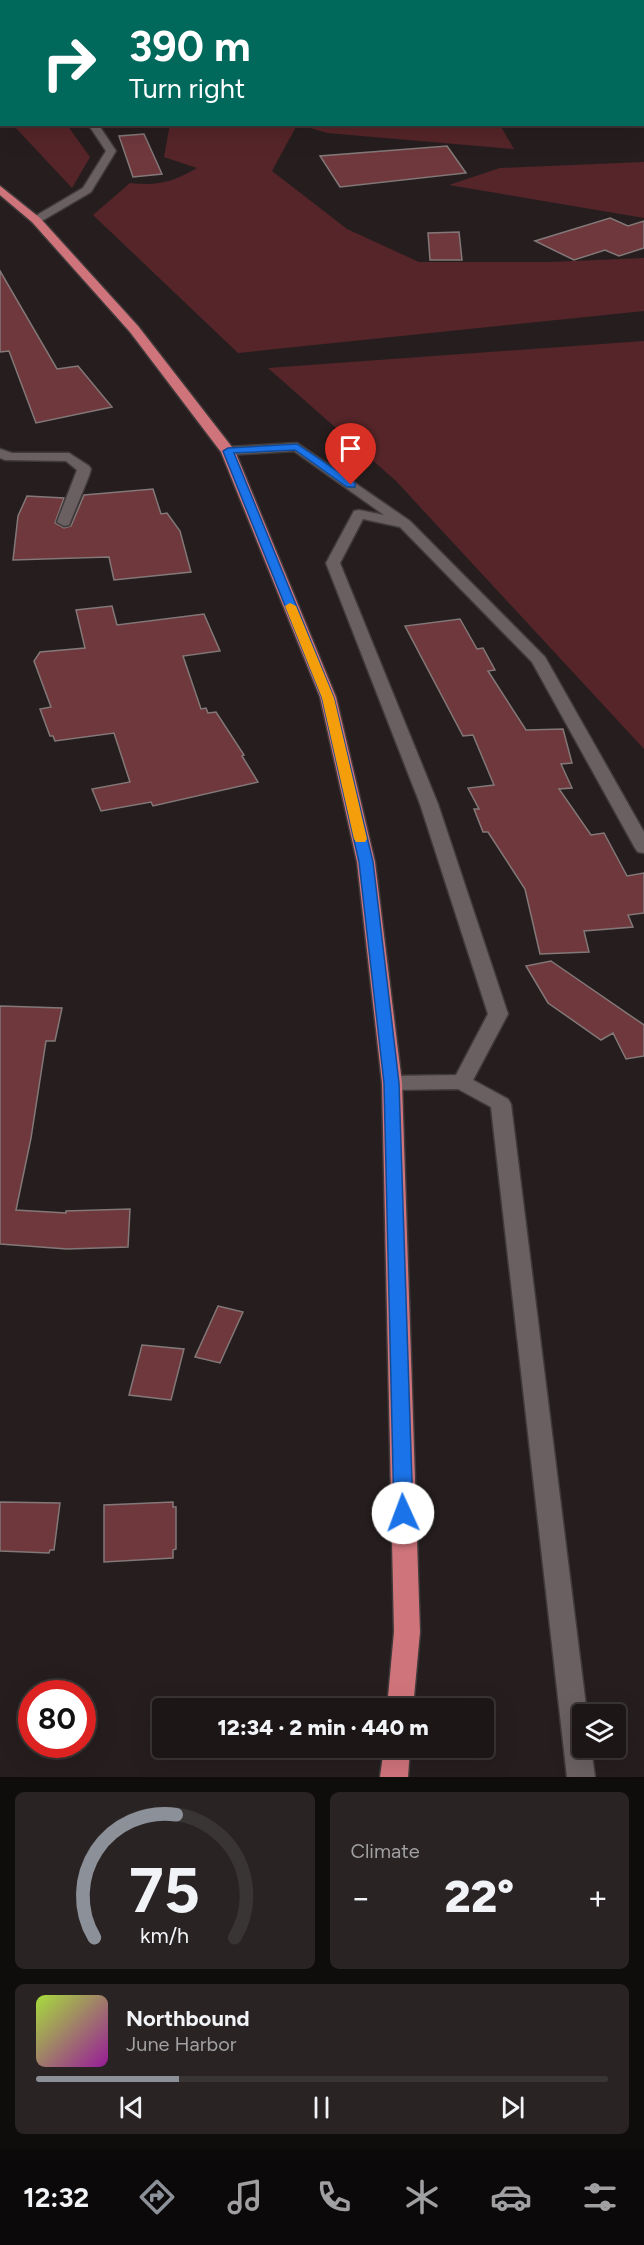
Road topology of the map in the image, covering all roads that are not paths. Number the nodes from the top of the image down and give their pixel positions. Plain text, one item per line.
1 (94, 126) edge
2 (0, 189) edge
3 (36, 219) junction
4 (228, 451) junction
5 (0, 453) edge
6 (64, 522) dead end
7 (405, 524) junction
8 (644, 848) edge
9 (462, 1082) junction
10 (392, 1083) junction
11 (401, 1698) edge
12 (396, 1758) edge
13 (394, 1777) edge
14 (581, 1777) edge

1 - 3 street
2 - 3 highway
3 - 4 highway
4 - 7 street
4 - 10 highway
5 - 6 street
7 - 8 street
7 - 9 street
9 - 10 street
9 - 14 street
10 - 11 highway
12 - 13 highway

